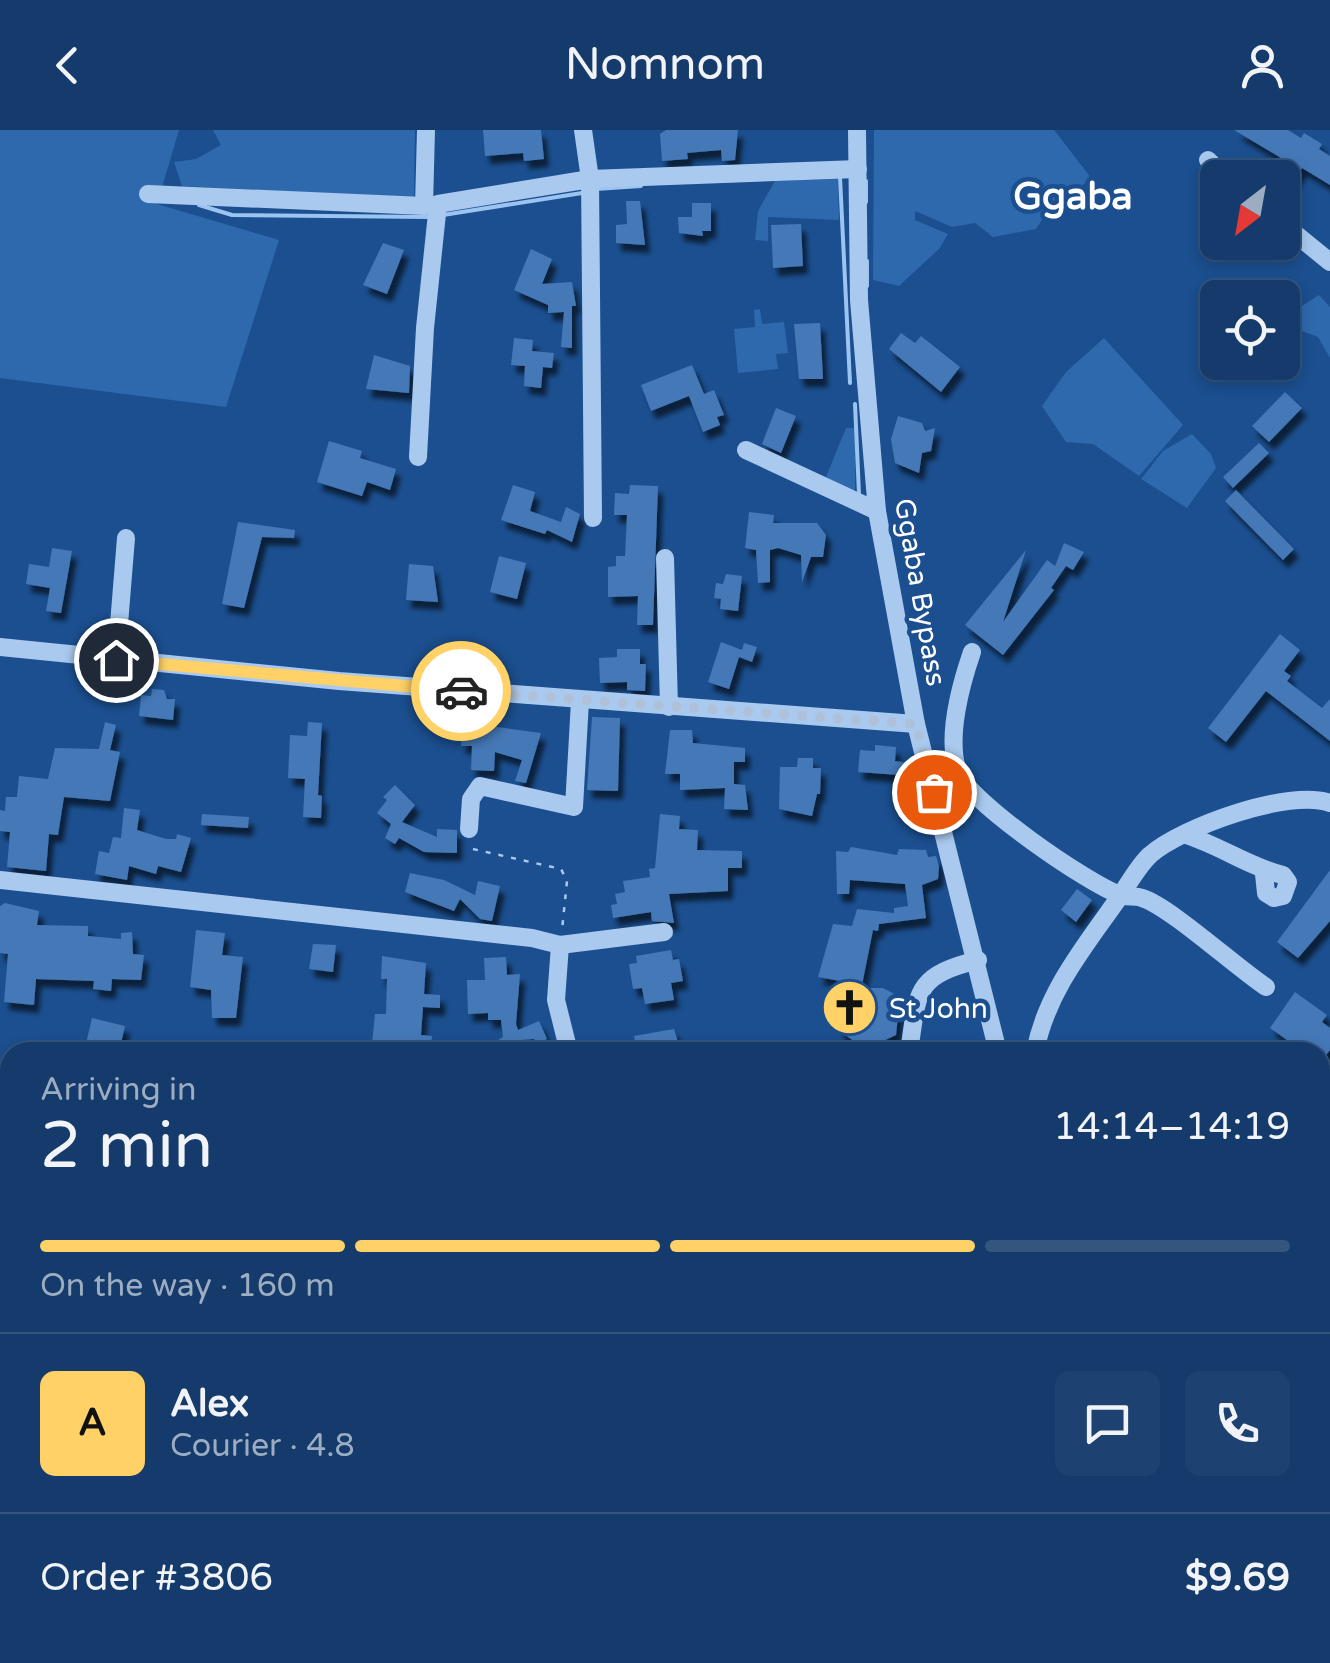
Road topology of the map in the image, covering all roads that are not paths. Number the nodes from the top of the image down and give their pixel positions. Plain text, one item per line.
1 (426, 130) edge
2 (583, 130) edge
3 (858, 130) edge
4 (858, 169) junction
5 (590, 179) junction
6 (148, 194) dead end
7 (431, 205) junction
8 (1300, 238) edge
9 (1330, 262) edge
10 (746, 450) dead end
11 (418, 458) dead end
12 (877, 511) junction
13 (593, 518) dead end
14 (126, 538) dead end
15 (665, 558) dead end
16 (0, 647) edge
17 (972, 652) dead end
18 (116, 660) junction
19 (580, 701) junction
20 (669, 707) junction
21 (916, 724) junction
22 (1330, 803) edge
23 (1224, 821) junction
24 (468, 829) dead end
25 (1186, 835) junction
26 (1227, 850) junction
27 (1264, 874) dead end
28 (0, 880) edge
29 (1120, 896) junction
30 (664, 932) dead end
31 (560, 945) junction
32 (978, 960) junction
33 (1266, 987) dead end
34 (566, 1042) edge
35 (911, 1042) edge
36 (996, 1042) edge
37 (1037, 1042) edge

1 - 7 street
2 - 5 street
3 - 4 street, Ggaba Bypass
4 - 5 street
4 - 12 street, Ggaba Bypass
5 - 7 street
5 - 13 street
6 - 7 street
7 - 11 street
8 - 9 street
10 - 12 street
12 - 21 street, Ggaba Bypass
14 - 18 street
15 - 20 street
16 - 18 street
17 - 29 street
18 - 19 street
19 - 20 street
19 - 24 street
20 - 21 street
21 - 32 street, Ggaba Bypass
22 - 23 street
23 - 25 street
23 - 26 street
25 - 26 street
25 - 29 street
26 - 27 street
28 - 31 street
29 - 33 street
29 - 37 street
30 - 31 street
31 - 34 street
32 - 35 street
32 - 36 street, Ggaba Bypass

